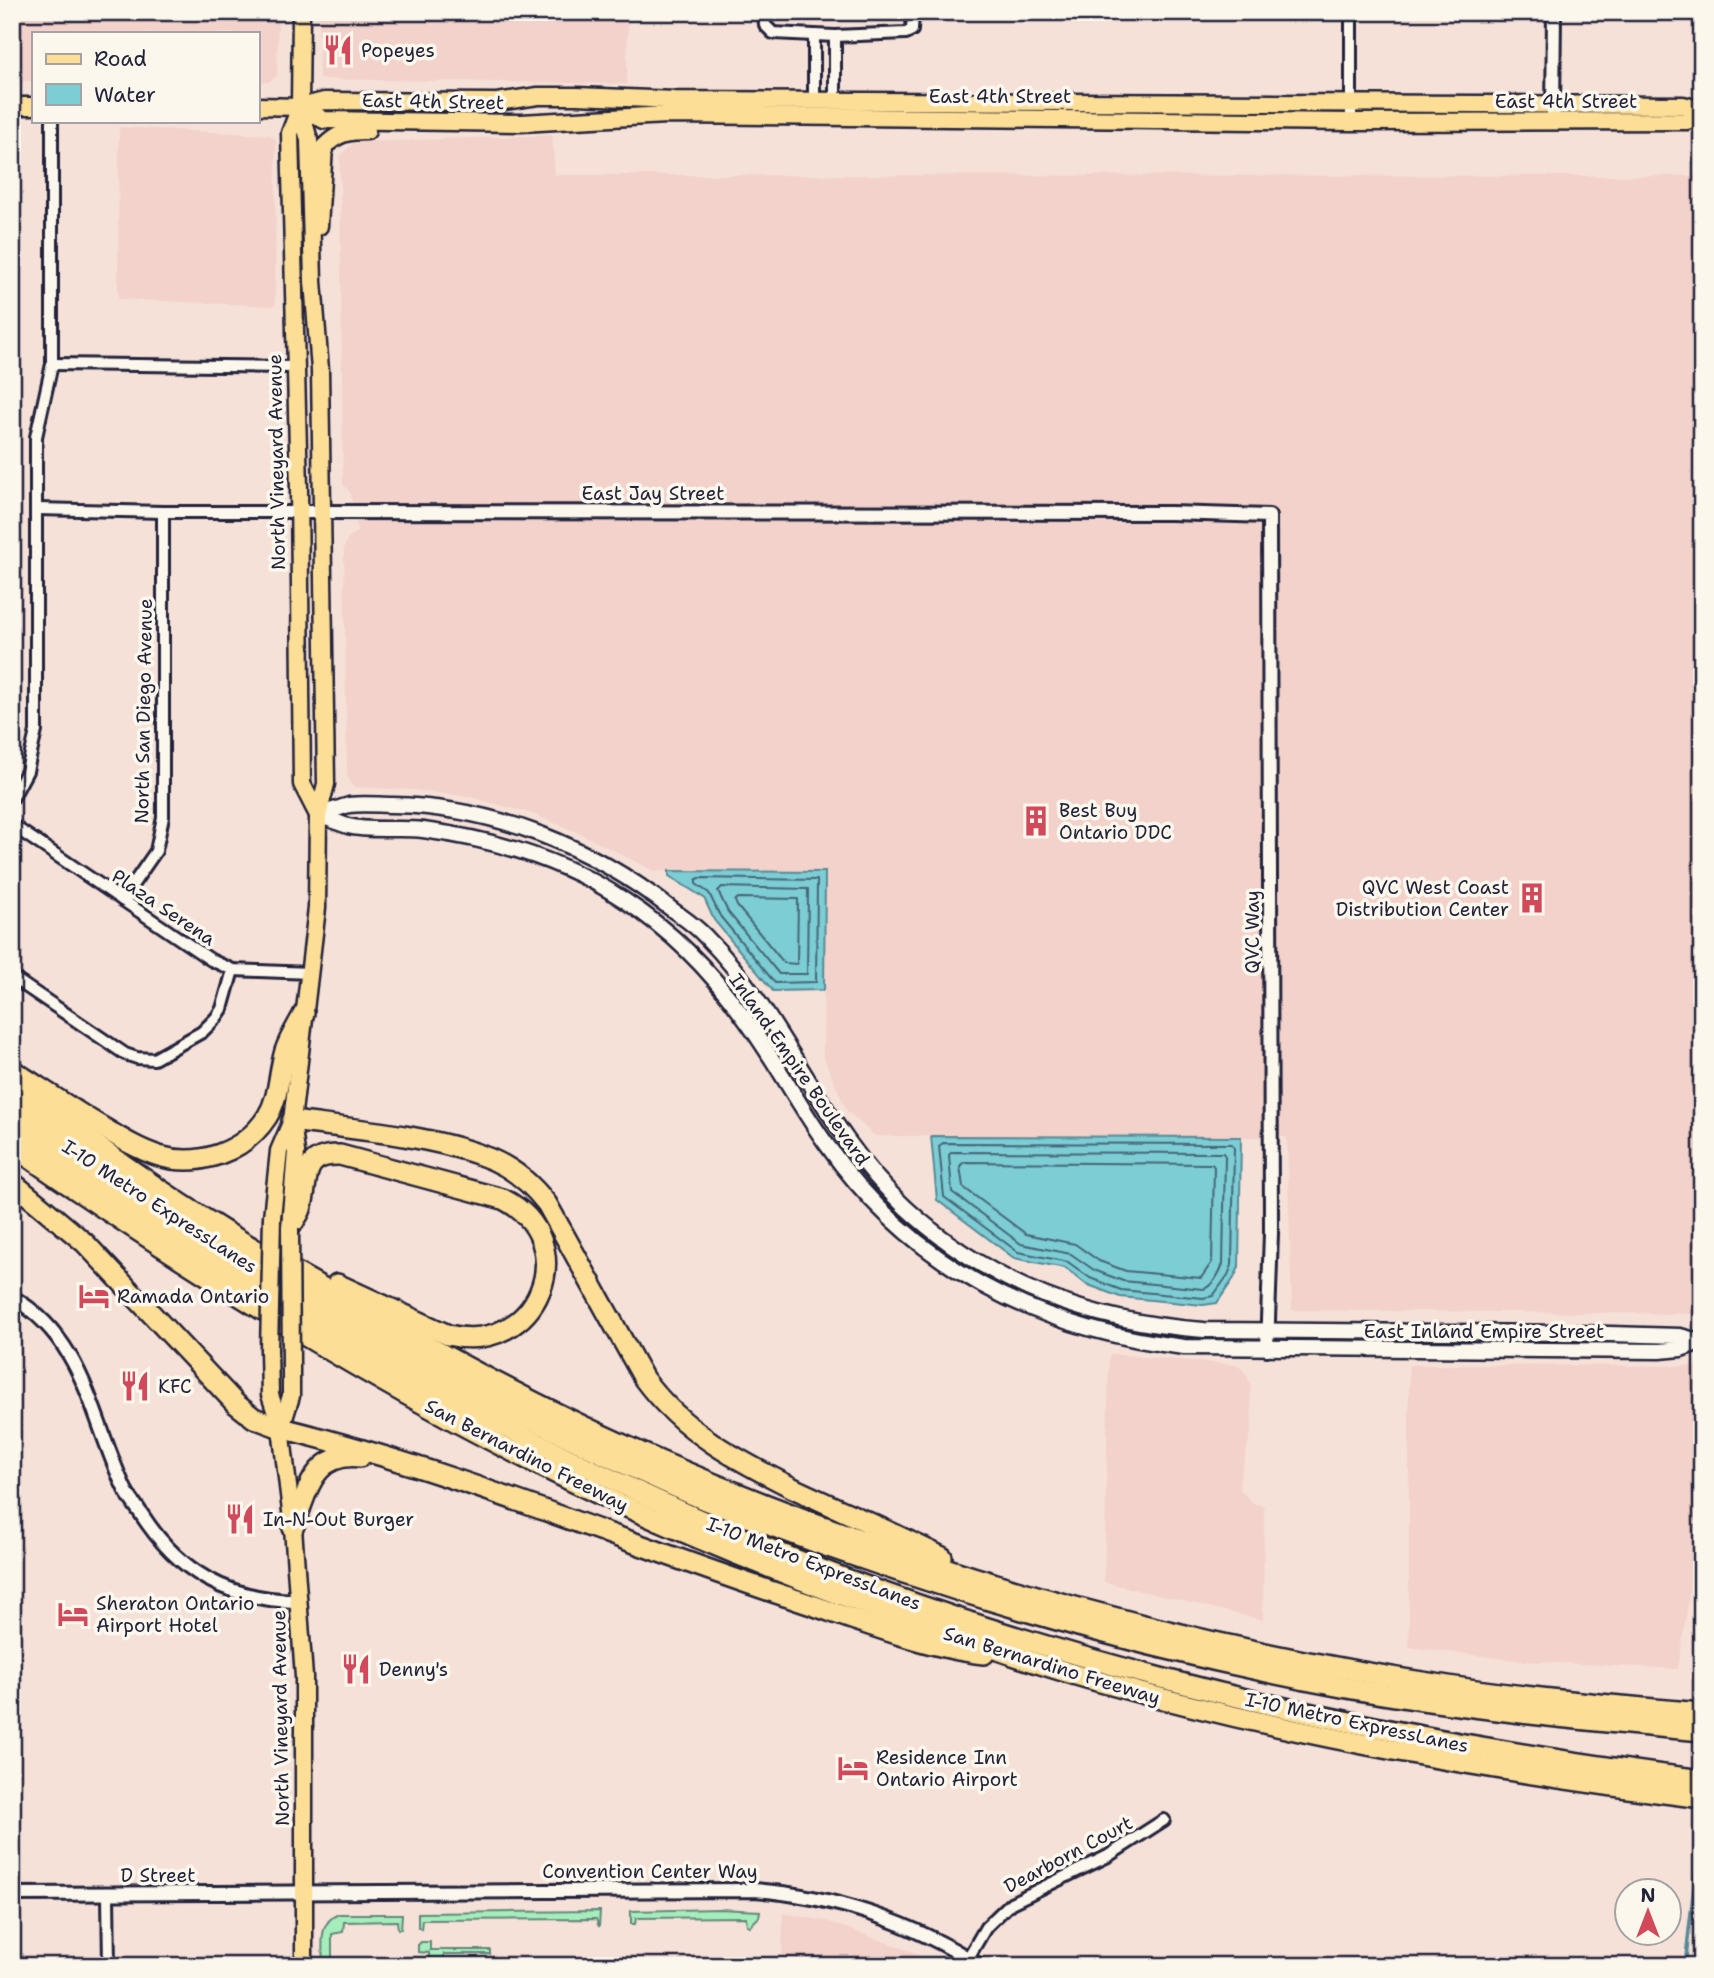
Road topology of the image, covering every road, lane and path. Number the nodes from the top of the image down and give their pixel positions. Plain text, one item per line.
1 (301, 12) edge
2 (764, 12) edge
3 (913, 12) edge
4 (1351, 12) edge
5 (1554, 12) edge
6 (814, 35) junction
7 (835, 36) junction
8 (814, 100) junction
9 (835, 100) junction
10 (1351, 102) junction
11 (1553, 104) junction
12 (12, 106) edge
13 (32, 106) edge
14 (259, 106) edge
15 (300, 107) junction
16 (1702, 110) edge
17 (1702, 116) edge
18 (52, 122) edge
19 (1350, 122) junction
20 (1553, 122) junction
21 (506, 123) junction
22 (312, 241) junction
23 (293, 268) junction
24 (52, 364) junction
25 (296, 367) junction
26 (320, 370) junction
27 (37, 509) junction
28 (163, 512) junction
29 (299, 512) junction
30 (323, 512) junction
31 (1269, 516) joint
32 (12, 799) edge
33 (318, 815) junction
34 (12, 825) edge
35 (122, 900) junction
36 (233, 970) junction
37 (311, 973) junction
38 (12, 977) edge
39 (304, 1013) junction
40 (12, 1070) edge
41 (12, 1085) edge
42 (12, 1107) edge
43 (292, 1121) junction
44 (12, 1125) edge
45 (12, 1146) edge
46 (12, 1182) edge
47 (290, 1228) junction
48 (256, 1250) junction
49 (12, 1297) edge
50 (1268, 1330) junction
51 (1701, 1342) edge
52 (1267, 1349) junction
53 (281, 1429) junction
54 (389, 1460) junction
55 (293, 1528) junction
56 (993, 1583) junction
57 (298, 1601) junction
58 (1017, 1657) junction
59 (1697, 1721) edge
60 (1690, 1792) edge
61 (1702, 1809) edge
62 (1164, 1819) dead end
63 (12, 1894) edge
64 (304, 1894) junction
65 (108, 1895) junction
66 (968, 1958) junction
67 (109, 1966) edge
68 (304, 1966) edge
69 (980, 1966) edge

1 - 15 main road, North Vineyard Avenue
2 - 6 street
3 - 7 street
4 - 10 street
5 - 11 street
6 - 7 street
6 - 8 street
7 - 9 street
8 - 9 main road, East 4th Street
8 - 15 main road, East 4th Street
9 - 10 main road, East 4th Street
10 - 11 main road, East 4th Street
10 - 19 street
11 - 16 main road, East 4th Street
11 - 20 street
12 - 13 main road
14 - 15 main road, East 4th Street
15 - 21 main road, East 4th Street
15 - 22 main road, North Vineyard Avenue
15 - 23 main road, North Vineyard Avenue
17 - 20 main road, East 4th Street
18 - 24 street
19 - 20 main road, East 4th Street
19 - 21 main road, East 4th Street
21 - 22 main road
22 - 26 main road, North Vineyard Avenue
23 - 25 main road, North Vineyard Avenue
23 - 26 main road
24 - 25 street
24 - 27 street
25 - 29 main road, North Vineyard Avenue
26 - 30 main road, North Vineyard Avenue
27 - 28 street, East Jay Street
27 - 32 street
28 - 29 street, East Jay Street
28 - 35 street, North San Diego Avenue
29 - 30 street, East Jay Street
29 - 33 main road, North Vineyard Avenue
30 - 31 street, East Jay Street
30 - 33 main road, North Vineyard Avenue
31 - 50 street, QVC Way
33 - 37 main road, North Vineyard Avenue
33 - 50 main road, Inland Empire Boulevard
33 - 52 main road, Inland Empire Boulevard
34 - 35 street, Plaza Serena
35 - 36 street, Plaza Serena
36 - 37 street, Plaza Serena
36 - 38 street
37 - 39 main road, North Vineyard Avenue
39 - 40 highway
39 - 43 main road, North Vineyard Avenue
41 - 48 highway
42 - 59 highway, I-10 Metro ExpressLanes
43 - 47 main road, North Vineyard Avenue
43 - 53 main road, North Vineyard Avenue, bridge
43 - 56 highway
44 - 60 highway, I-10 Metro ExpressLanes
45 - 58 highway, San Bernardino Freeway
46 - 53 highway
47 - 48 highway
47 - 53 main road, North Vineyard Avenue, bridge
48 - 56 highway
49 - 57 street
50 - 51 main road, East Inland Empire Street
50 - 52 street, QVC Way
51 - 52 main road, East Inland Empire Street
53 - 54 highway
53 - 55 main road, North Vineyard Avenue
54 - 55 highway
54 - 58 highway
55 - 57 main road, North Vineyard Avenue
56 - 59 highway
57 - 64 main road, North Vineyard Avenue
58 - 60 highway, San Bernardino Freeway
60 - 61 highway
62 - 66 street, Dearborn Court
63 - 65 street, D Street
64 - 65 street, D Street
64 - 66 street, Convention Center Way
64 - 68 main road, North Vineyard Avenue
65 - 67 street
66 - 69 street, Convention Center Way

